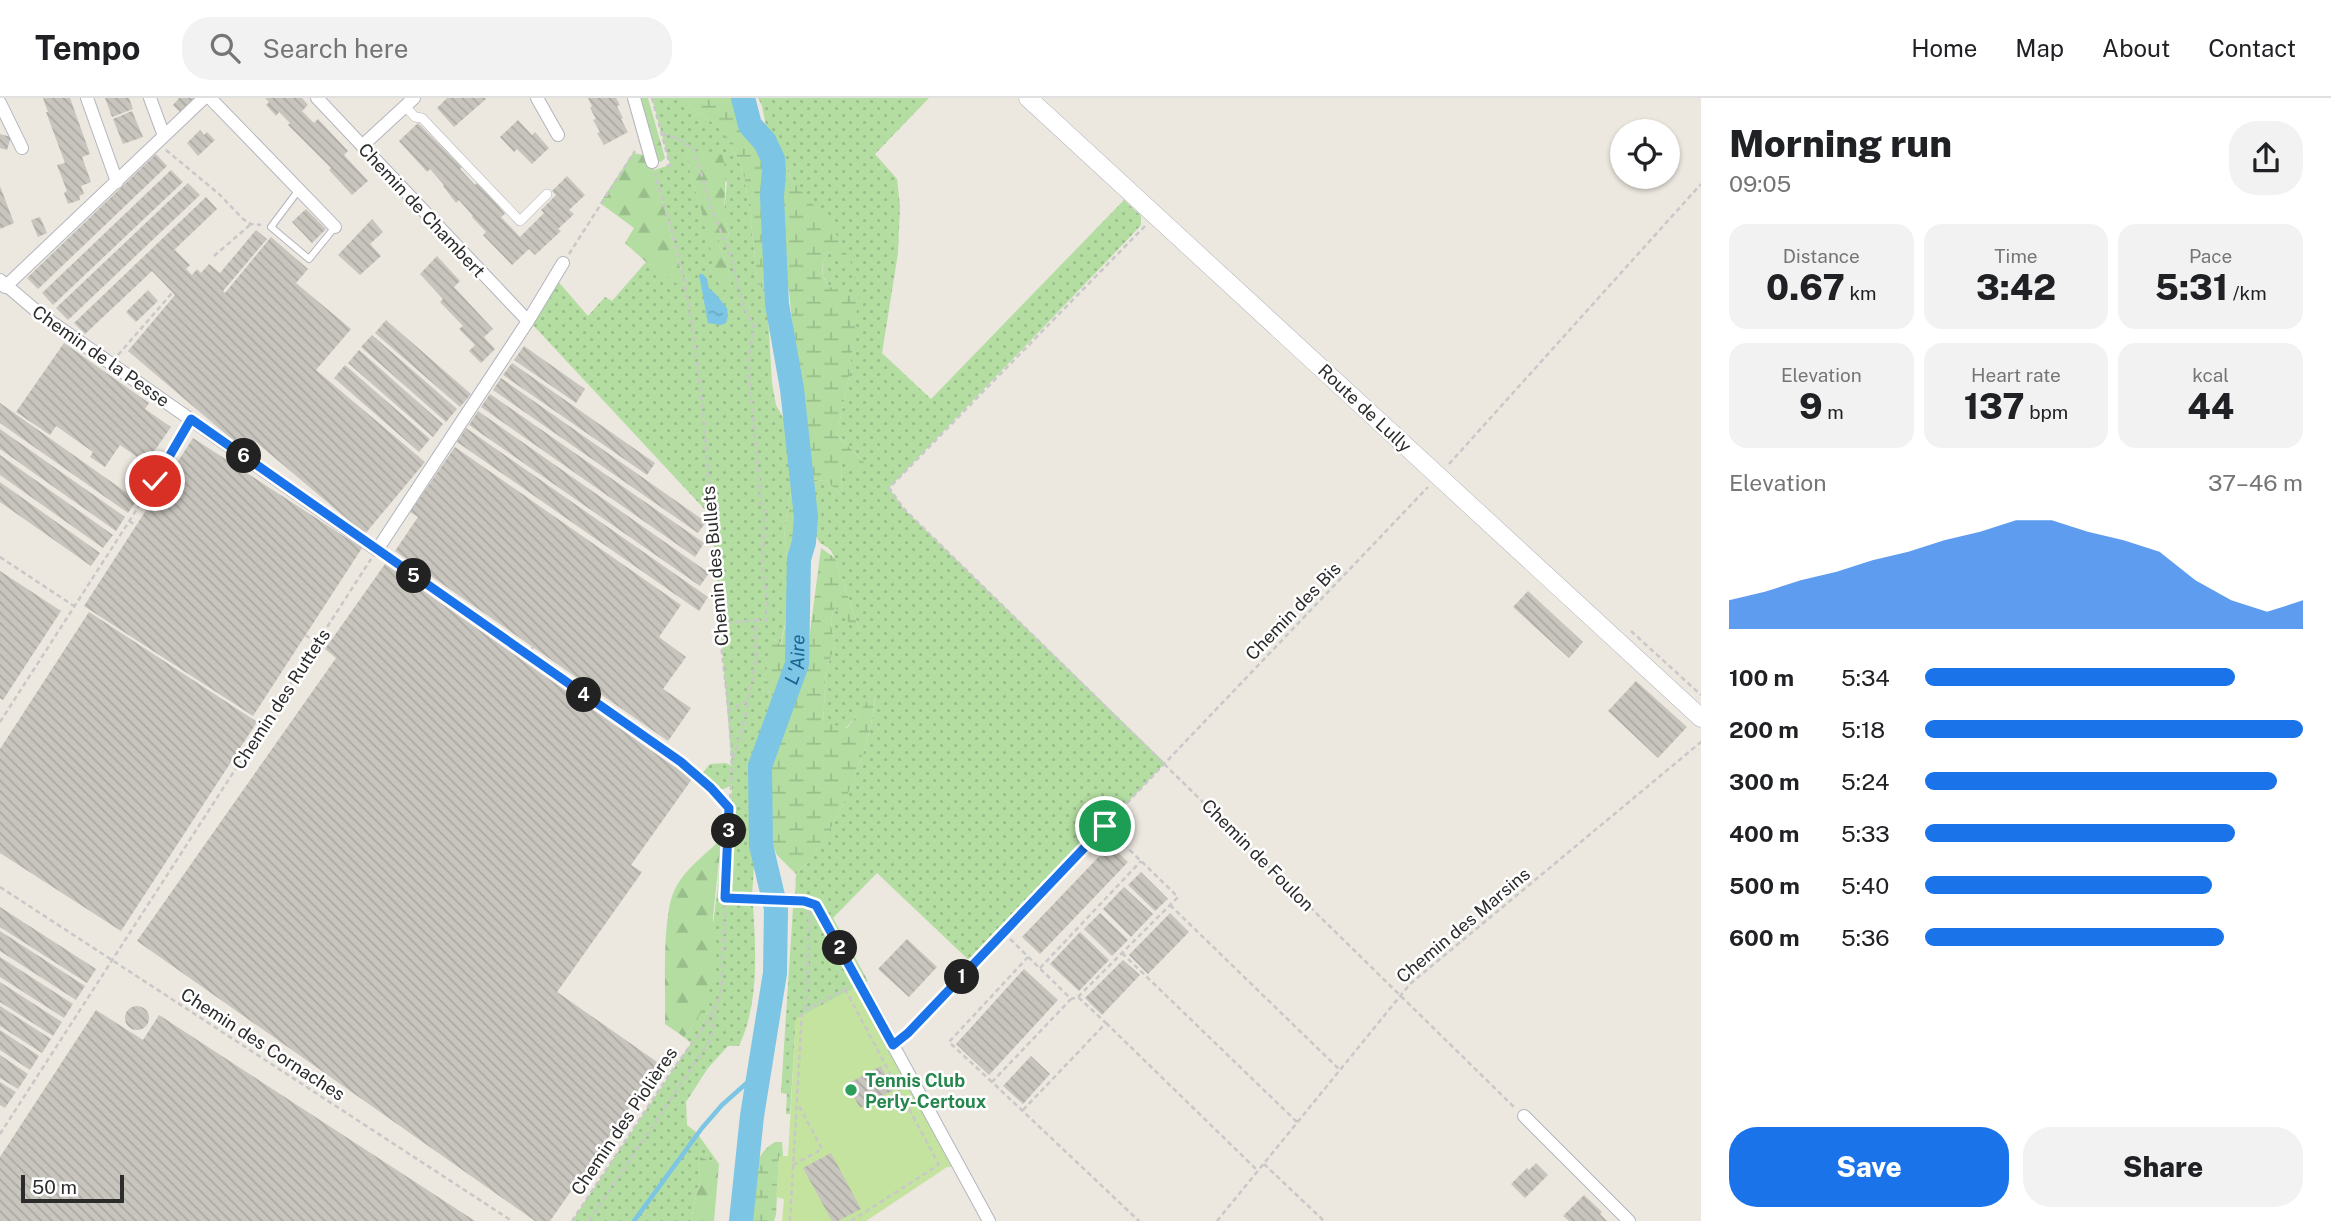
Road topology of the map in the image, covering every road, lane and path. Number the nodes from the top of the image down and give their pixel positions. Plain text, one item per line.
1 (87, 98) edge
2 (150, 98) edge
3 (204, 98) edge
4 (210, 98) edge
5 (317, 98) edge
6 (537, 98) edge
7 (634, 98) edge
8 (652, 98) edge
9 (1028, 98) edge
10 (409, 102) edge
11 (0, 103) edge
12 (662, 134) junction
13 (558, 135) dead end
14 (645, 136) junction
15 (161, 139) junction
16 (362, 146) junction
17 (22, 148) dead end
18 (653, 166) junction
19 (117, 182) junction
20 (1701, 184) edge
21 (298, 191) junction
22 (547, 194) dead end
23 (251, 224) junction
24 (271, 227) junction
25 (335, 227) joint
26 (1143, 228) dead end
27 (214, 256) dead end
28 (563, 263) joint
29 (3, 283) edge
30 (172, 293) dead end
31 (528, 321) junction
32 (111, 363) junction
33 (191, 419) junction
34 (1439, 476) junction
35 (129, 521) junction
36 (136, 526) dead end
37 (377, 550) junction
38 (0, 557) edge
39 (74, 607) junction
40 (755, 620) junction
41 (719, 624) junction
42 (305, 635) dead end
43 (317, 643) junction
44 (533, 648) dead end
45 (526, 656) junction
46 (748, 701) junction
47 (728, 710) junction
48 (1701, 718) edge
49 (0, 722) edge
50 (1701, 742) edge
51 (732, 761) junction
52 (1165, 763) junction
53 (729, 808) junction
54 (1105, 826) junction
55 (1141, 861) junction
56 (0, 887) edge
57 (725, 898) junction
58 (810, 902) junction
59 (1170, 905) junction
60 (1004, 933) junction
61 (1122, 953) junction
62 (1028, 957) junction
63 (112, 960) junction
64 (1040, 968) junction
65 (858, 981) junction
66 (845, 989) junction
67 (1401, 995) junction
68 (1078, 998) junction
69 (1071, 999) junction
70 (716, 1006) junction
71 (806, 1009) junction
72 (1106, 1023) junction
73 (698, 1035) joint
74 (893, 1045) junction
75 (1339, 1070) junction
76 (992, 1082) junction
77 (797, 1101) junction
78 (1023, 1110) junction
79 (1524, 1116) joint
80 (1297, 1122) junction
81 (0, 1134) edge
82 (953, 1155) junction
83 (1264, 1164) junction
84 (793, 1165) junction
85 (939, 1165) junction
86 (1258, 1171) junction
87 (512, 1221) edge
88 (572, 1221) edge
89 (589, 1221) edge
90 (790, 1221) edge
91 (851, 1221) edge
92 (989, 1221) edge
93 (1139, 1221) edge
94 (1217, 1221) edge
95 (1324, 1221) edge
96 (1629, 1221) edge

1 - 19 street
2 - 15 street
3 - 15 street
4 - 21 street
5 - 16 street, Chemin de Chambert
6 - 13 street
7 - 14 street
8 - 12 path
9 - 34 main road, Route de Lully
10 - 16 street
10 - 22 street
11 - 17 street
12 - 18 path
12 - 40 path
14 - 18 street
14 - 28 path
15 - 19 street
15 - 23 path
16 - 31 street, Chemin de Chambert
18 - 41 path, Chemin des Bullets
19 - 29 street
20 - 34 path, Chemin des Bis
21 - 24 lane
21 - 25 street
23 - 24 path
23 - 27 path
24 - 25 lane
26 - 52 path, Chemin de Foulon
28 - 31 street
29 - 32 street, Chemin de la Pesse
30 - 32 path
31 - 37 street
32 - 33 street, Chemin de la Pesse
33 - 35 path
33 - 37 street, Chemin de la Pesse
34 - 48 main road, Route de Lully
34 - 52 path, Chemin des Bis
35 - 36 path
35 - 39 path
37 - 43 path, Chemin des Ruttets
37 - 45 path
38 - 39 path
39 - 49 path
40 - 41 path
40 - 46 path
41 - 47 path, Chemin des Bullets
42 - 43 path
43 - 63 path, Chemin des Ruttets
44 - 45 path
45 - 53 path
46 - 47 path
46 - 51 path
47 - 51 path, Chemin des Bullets
50 - 67 path, Chemin des Marsins
51 - 53 path, Chemin des Bullets
52 - 54 path, Chemin des Bis
52 - 67 path, Chemin de Foulon
53 - 57 path, Chemin des Bullets
54 - 55 path
54 - 60 path, Chemin des Bis
55 - 59 path
55 - 64 path
56 - 63 path, Chemin des Cornaches
57 - 58 path
57 - 70 path, Chemin des Bullets
58 - 65 path
58 - 71 path
59 - 61 path
59 - 75 path
60 - 62 path
60 - 74 path, Chemin des Bis
61 - 68 path
61 - 80 path
62 - 64 path
62 - 76 path
63 - 81 path, Chemin des Ruttets
63 - 87 path, Chemin des Cornaches
64 - 69 path
65 - 66 path
65 - 74 street
66 - 71 path
66 - 85 path
67 - 75 path, Chemin des Marsins
67 - 79 path, Chemin de Foulon
68 - 69 path
68 - 72 path
69 - 76 path
70 - 73 path, Chemin des Bullets
70 - 89 path
71 - 77 path
72 - 78 path
72 - 86 path
73 - 88 path, Chemin des Piolières
74 - 82 street
75 - 80 path, Chemin des Marsins
76 - 78 path
77 - 84 path
77 - 84 path
78 - 93 path
79 - 96 street
80 - 83 path, Chemin des Marsins
82 - 85 path
82 - 92 street
83 - 86 path, Chemin des Marsins
83 - 95 path
84 - 90 path
85 - 91 path
86 - 94 path, Chemin des Marsins

